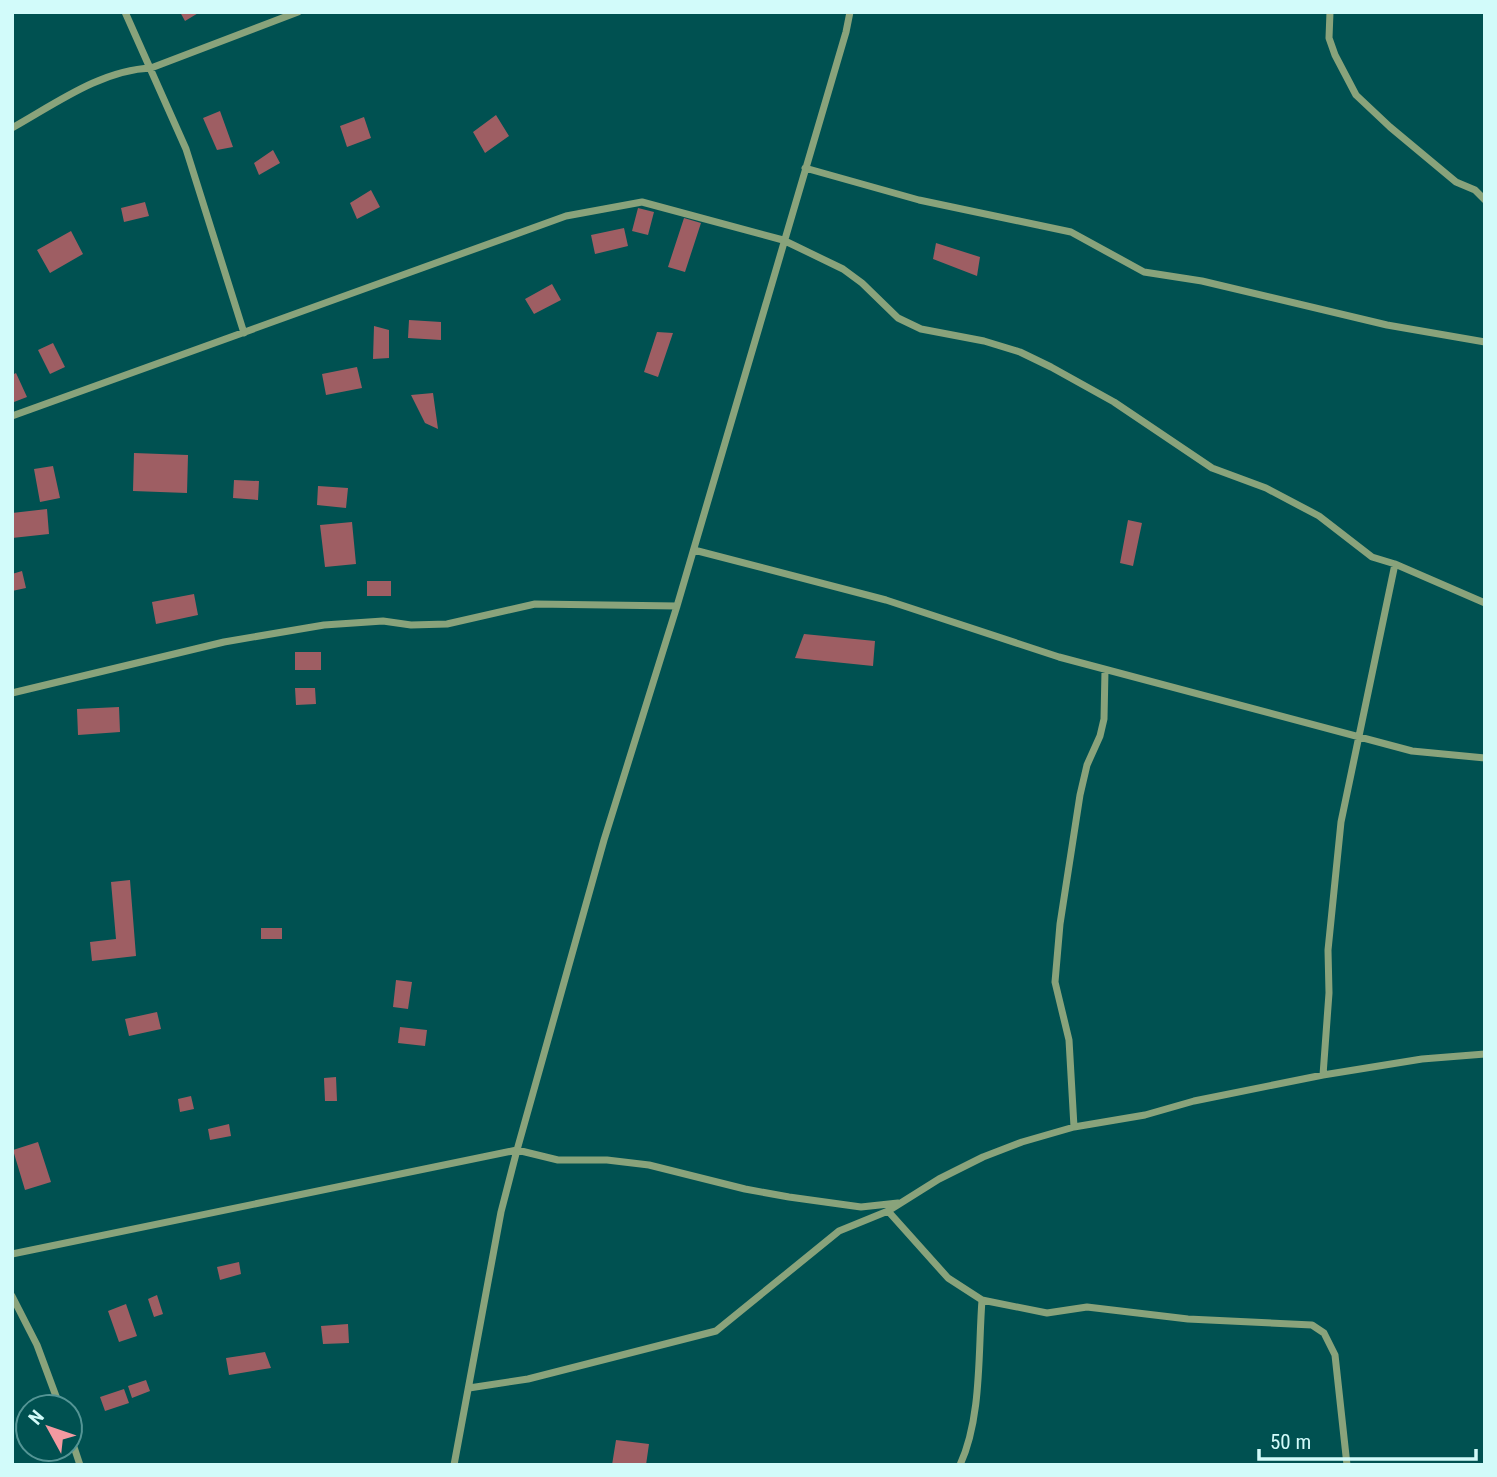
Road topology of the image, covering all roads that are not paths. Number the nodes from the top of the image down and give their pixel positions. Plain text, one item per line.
1 (125, 12) edge
2 (298, 12) edge
3 (850, 12) edge
4 (1330, 12) edge
5 (151, 68) junction
6 (12, 128) edge
7 (805, 168) junction
8 (1485, 200) edge
9 (783, 240) junction
10 (244, 333) junction
11 (1485, 342) edge
12 (12, 416) edge
13 (694, 550) junction
14 (1395, 564) junction
15 (1485, 603) edge
16 (677, 606) junction
17 (1105, 670) junction
18 (12, 693) edge
19 (1359, 737) junction
20 (1485, 758) edge
21 (1485, 1054) edge
22 (1323, 1075) junction
23 (1074, 1127) junction
24 (517, 1150) junction
25 (901, 1202) junction
26 (888, 1211) junction
27 (12, 1254) edge
28 (12, 1296) edge
29 (982, 1300) junction
30 (469, 1388) junction
31 (55, 1393) edge
32 (454, 1465) edge
33 (960, 1465) edge
34 (1347, 1465) edge

1 - 5 street
2 - 5 street
3 - 7 street
4 - 8 street
5 - 6 street
5 - 10 street
7 - 9 street
7 - 11 street
9 - 10 street
9 - 13 street
9 - 14 street
10 - 12 street
13 - 16 street
13 - 17 street
14 - 15 street
14 - 19 street
16 - 18 street
16 - 24 street
17 - 19 street
17 - 23 street
19 - 20 street
19 - 22 street
21 - 22 street
22 - 23 street
23 - 25 street
24 - 25 street
24 - 27 street
24 - 30 street
25 - 26 street
26 - 29 street
26 - 30 street
28 - 31 street
29 - 33 street
29 - 34 street
30 - 32 street

